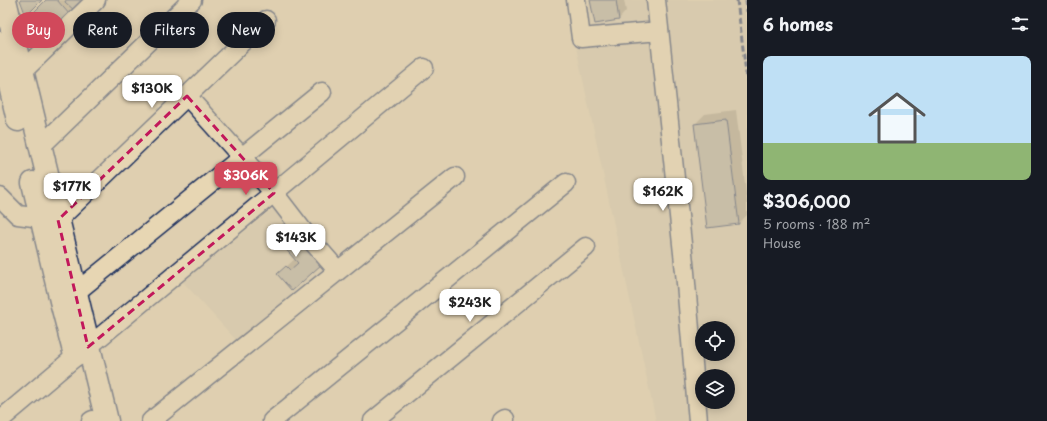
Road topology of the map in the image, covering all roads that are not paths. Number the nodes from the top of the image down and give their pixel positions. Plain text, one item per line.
1 (5, 0) edge
2 (96, 0) edge
3 (192, 0) edge
4 (576, 0) edge
5 (656, 0) edge
6 (659, 31) junction
7 (0, 43) edge
8 (237, 48) edge
9 (424, 68) dead end
10 (23, 71) junction
11 (322, 92) dead end
12 (187, 96) junction
13 (40, 146) junction
14 (242, 157) junction
15 (455, 177) dead end
16 (566, 183) dead end
17 (274, 193) junction
18 (0, 197) edge
19 (49, 219) junction
20 (586, 247) dead end
21 (338, 271) junction
22 (75, 293) junction
23 (82, 351) junction
24 (0, 420) edge
25 (96, 421) edge
26 (151, 421) edge
27 (272, 421) edge
28 (373, 421) edge
29 (698, 421) edge

1 - 10 main road
2 - 10 street
3 - 13 street
4 - 6 street
5 - 6 street
6 - 29 street
7 - 19 main road
8 - 12 street
9 - 17 street
10 - 13 main road
11 - 14 street
12 - 14 street
12 - 19 street
13 - 19 main road
14 - 17 street
14 - 22 street
15 - 21 street
16 - 27 street
17 - 21 street
17 - 23 street
18 - 19 street
19 - 22 main road
19 - 23 main road
20 - 28 street
21 - 26 street
22 - 23 main road
23 - 24 street
23 - 25 main road

